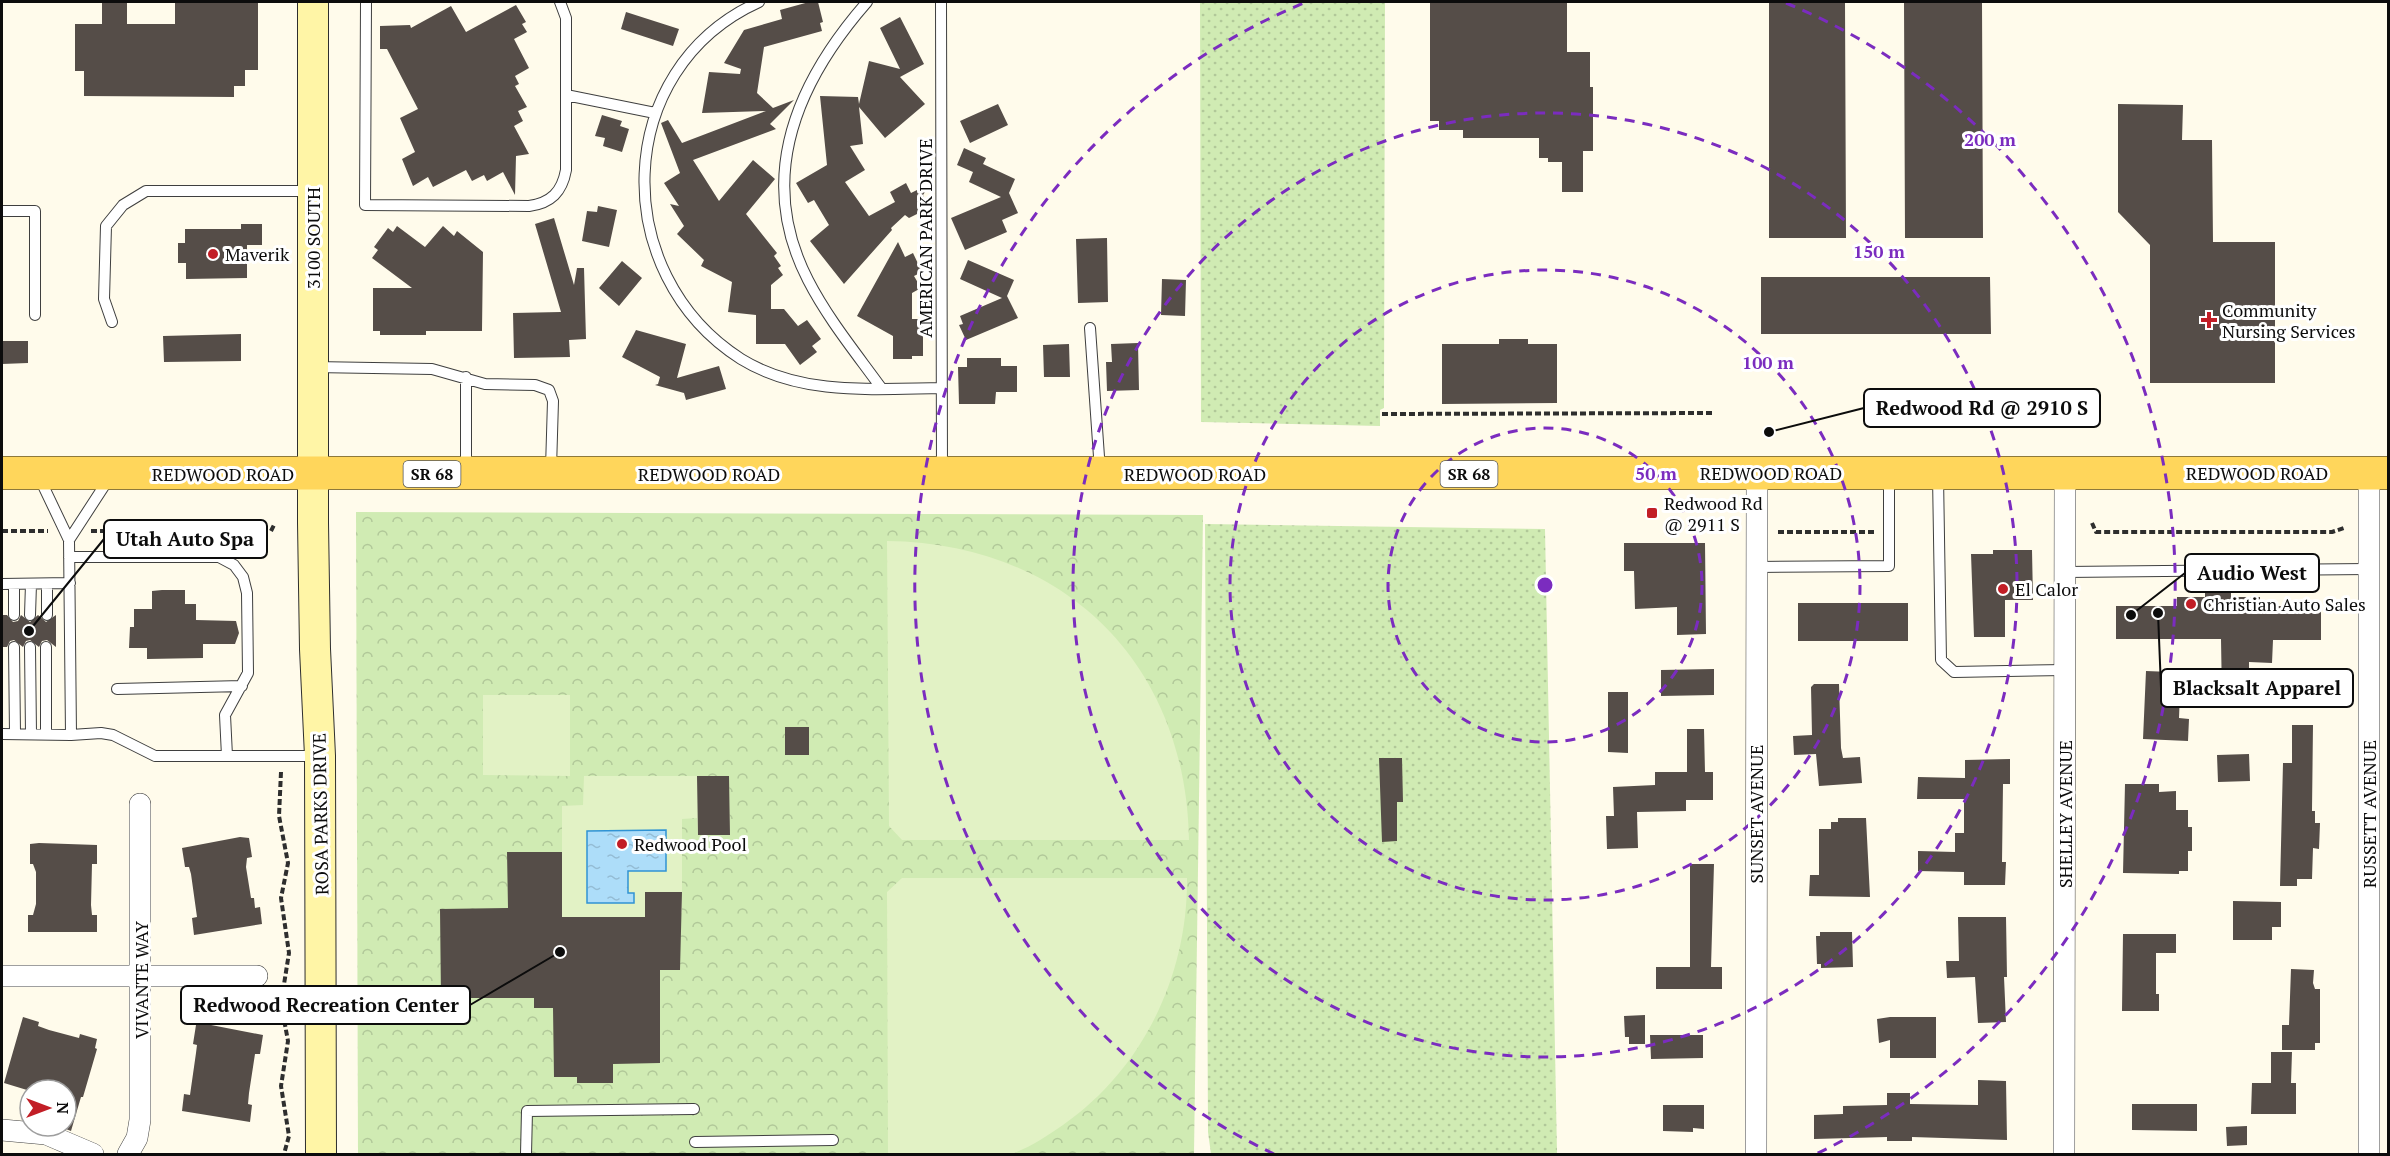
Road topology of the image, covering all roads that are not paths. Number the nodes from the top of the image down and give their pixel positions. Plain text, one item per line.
1 (313, 2) edge
2 (366, 2) edge
3 (560, 2) edge
4 (759, 2) edge
5 (867, 2) edge
6 (941, 2) edge
7 (566, 95) junction
8 (655, 113) junction
9 (313, 191) junction
10 (2, 211) edge
11 (36, 315) dead end
12 (112, 322) dead end
13 (1090, 328) dead end
14 (313, 368) junction
15 (466, 377) junction
16 (941, 388) junction
17 (882, 389) junction
18 (2, 473) edge
19 (37, 473) junction
20 (1757, 473) junction
21 (1888, 473) junction
22 (1938, 473) junction
23 (2065, 473) junction
24 (2379, 473) edge
25 (112, 474) junction
26 (313, 474) junction
27 (466, 474) junction
28 (942, 474) junction
29 (1100, 474) junction
30 (550, 475) junction
31 (70, 534) junction
32 (69, 557) junction
33 (1757, 567) junction
34 (2369, 569) junction
35 (2065, 572) junction
36 (2, 584) edge
37 (14, 584) junction
38 (31, 584) junction
39 (47, 584) junction
40 (70, 584) junction
41 (14, 615) dead end
42 (30, 615) dead end
43 (47, 615) dead end
44 (14, 647) dead end
45 (30, 647) dead end
46 (46, 647) dead end
47 (2065, 670) junction
48 (242, 686) junction
49 (117, 689) dead end
50 (2, 734) edge
51 (15, 734) junction
52 (31, 734) junction
53 (46, 734) junction
54 (71, 735) junction
55 (227, 756) junction
56 (320, 756) junction
57 (140, 804) dead end
58 (2, 976) edge
59 (141, 976) junction
60 (257, 976) dead end
61 (694, 1109) dead end
62 (2, 1130) edge
63 (833, 1140) dead end
64 (695, 1142) dead end
65 (93, 1155) edge
66 (128, 1155) edge
67 (321, 1155) edge
68 (526, 1155) edge
69 (1756, 1155) edge
70 (2064, 1155) edge
71 (2369, 1155) edge

1 - 9 street, 3100 SOUTH
2 - 7 lane
3 - 7 lane
4 - 8 lane
5 - 17 lane
6 - 16 lane, AMERICAN PARK DRIVE
7 - 8 lane
8 - 17 lane
9 - 12 lane
9 - 14 street, 3100 SOUTH
10 - 11 lane
13 - 29 lane
14 - 15 lane
14 - 26 street, 3100 SOUTH
15 - 27 lane
15 - 30 lane
16 - 17 lane
16 - 28 lane, AMERICAN PARK DRIVE
18 - 19 main road, REDWOOD ROAD / SR 68
19 - 25 main road, REDWOOD ROAD / SR 68
19 - 31 lane
20 - 21 main road, REDWOOD ROAD / SR 68
20 - 29 main road, REDWOOD ROAD / SR 68
20 - 33 street, SUNSET AVENUE
21 - 22 main road, REDWOOD ROAD / SR 68
21 - 33 lane
22 - 23 main road, REDWOOD ROAD / SR 68
22 - 47 lane
23 - 24 main road, REDWOOD ROAD / SR 68
23 - 35 street, SHELLEY AVENUE
24 - 34 street, RUSSETT AVENUE
25 - 26 main road, REDWOOD ROAD / SR 68
25 - 31 lane
26 - 27 main road, REDWOOD ROAD / SR 68
26 - 56 street, ROSA PARKS DRIVE
27 - 30 main road, REDWOOD ROAD / SR 68
28 - 29 main road, REDWOOD ROAD / SR 68
28 - 30 main road, REDWOOD ROAD / SR 68
31 - 32 lane
32 - 40 lane
32 - 48 lane
33 - 69 street, SUNSET AVENUE
34 - 35 lane
34 - 71 street, RUSSETT AVENUE
35 - 47 street, SHELLEY AVENUE
36 - 37 lane
37 - 38 lane
37 - 41 lane
38 - 39 lane
38 - 42 lane
39 - 40 lane
39 - 43 lane
40 - 54 lane
44 - 51 lane
45 - 52 lane
46 - 53 lane
47 - 70 street, SHELLEY AVENUE
48 - 49 lane
48 - 55 lane
50 - 51 lane
51 - 52 lane
52 - 53 lane
53 - 54 lane
54 - 55 lane
55 - 56 lane
56 - 67 street, ROSA PARKS DRIVE
57 - 59 street, VIVANTE WAY
58 - 59 street
59 - 60 street
59 - 66 street, VIVANTE WAY
61 - 68 lane
62 - 65 street
63 - 64 lane

